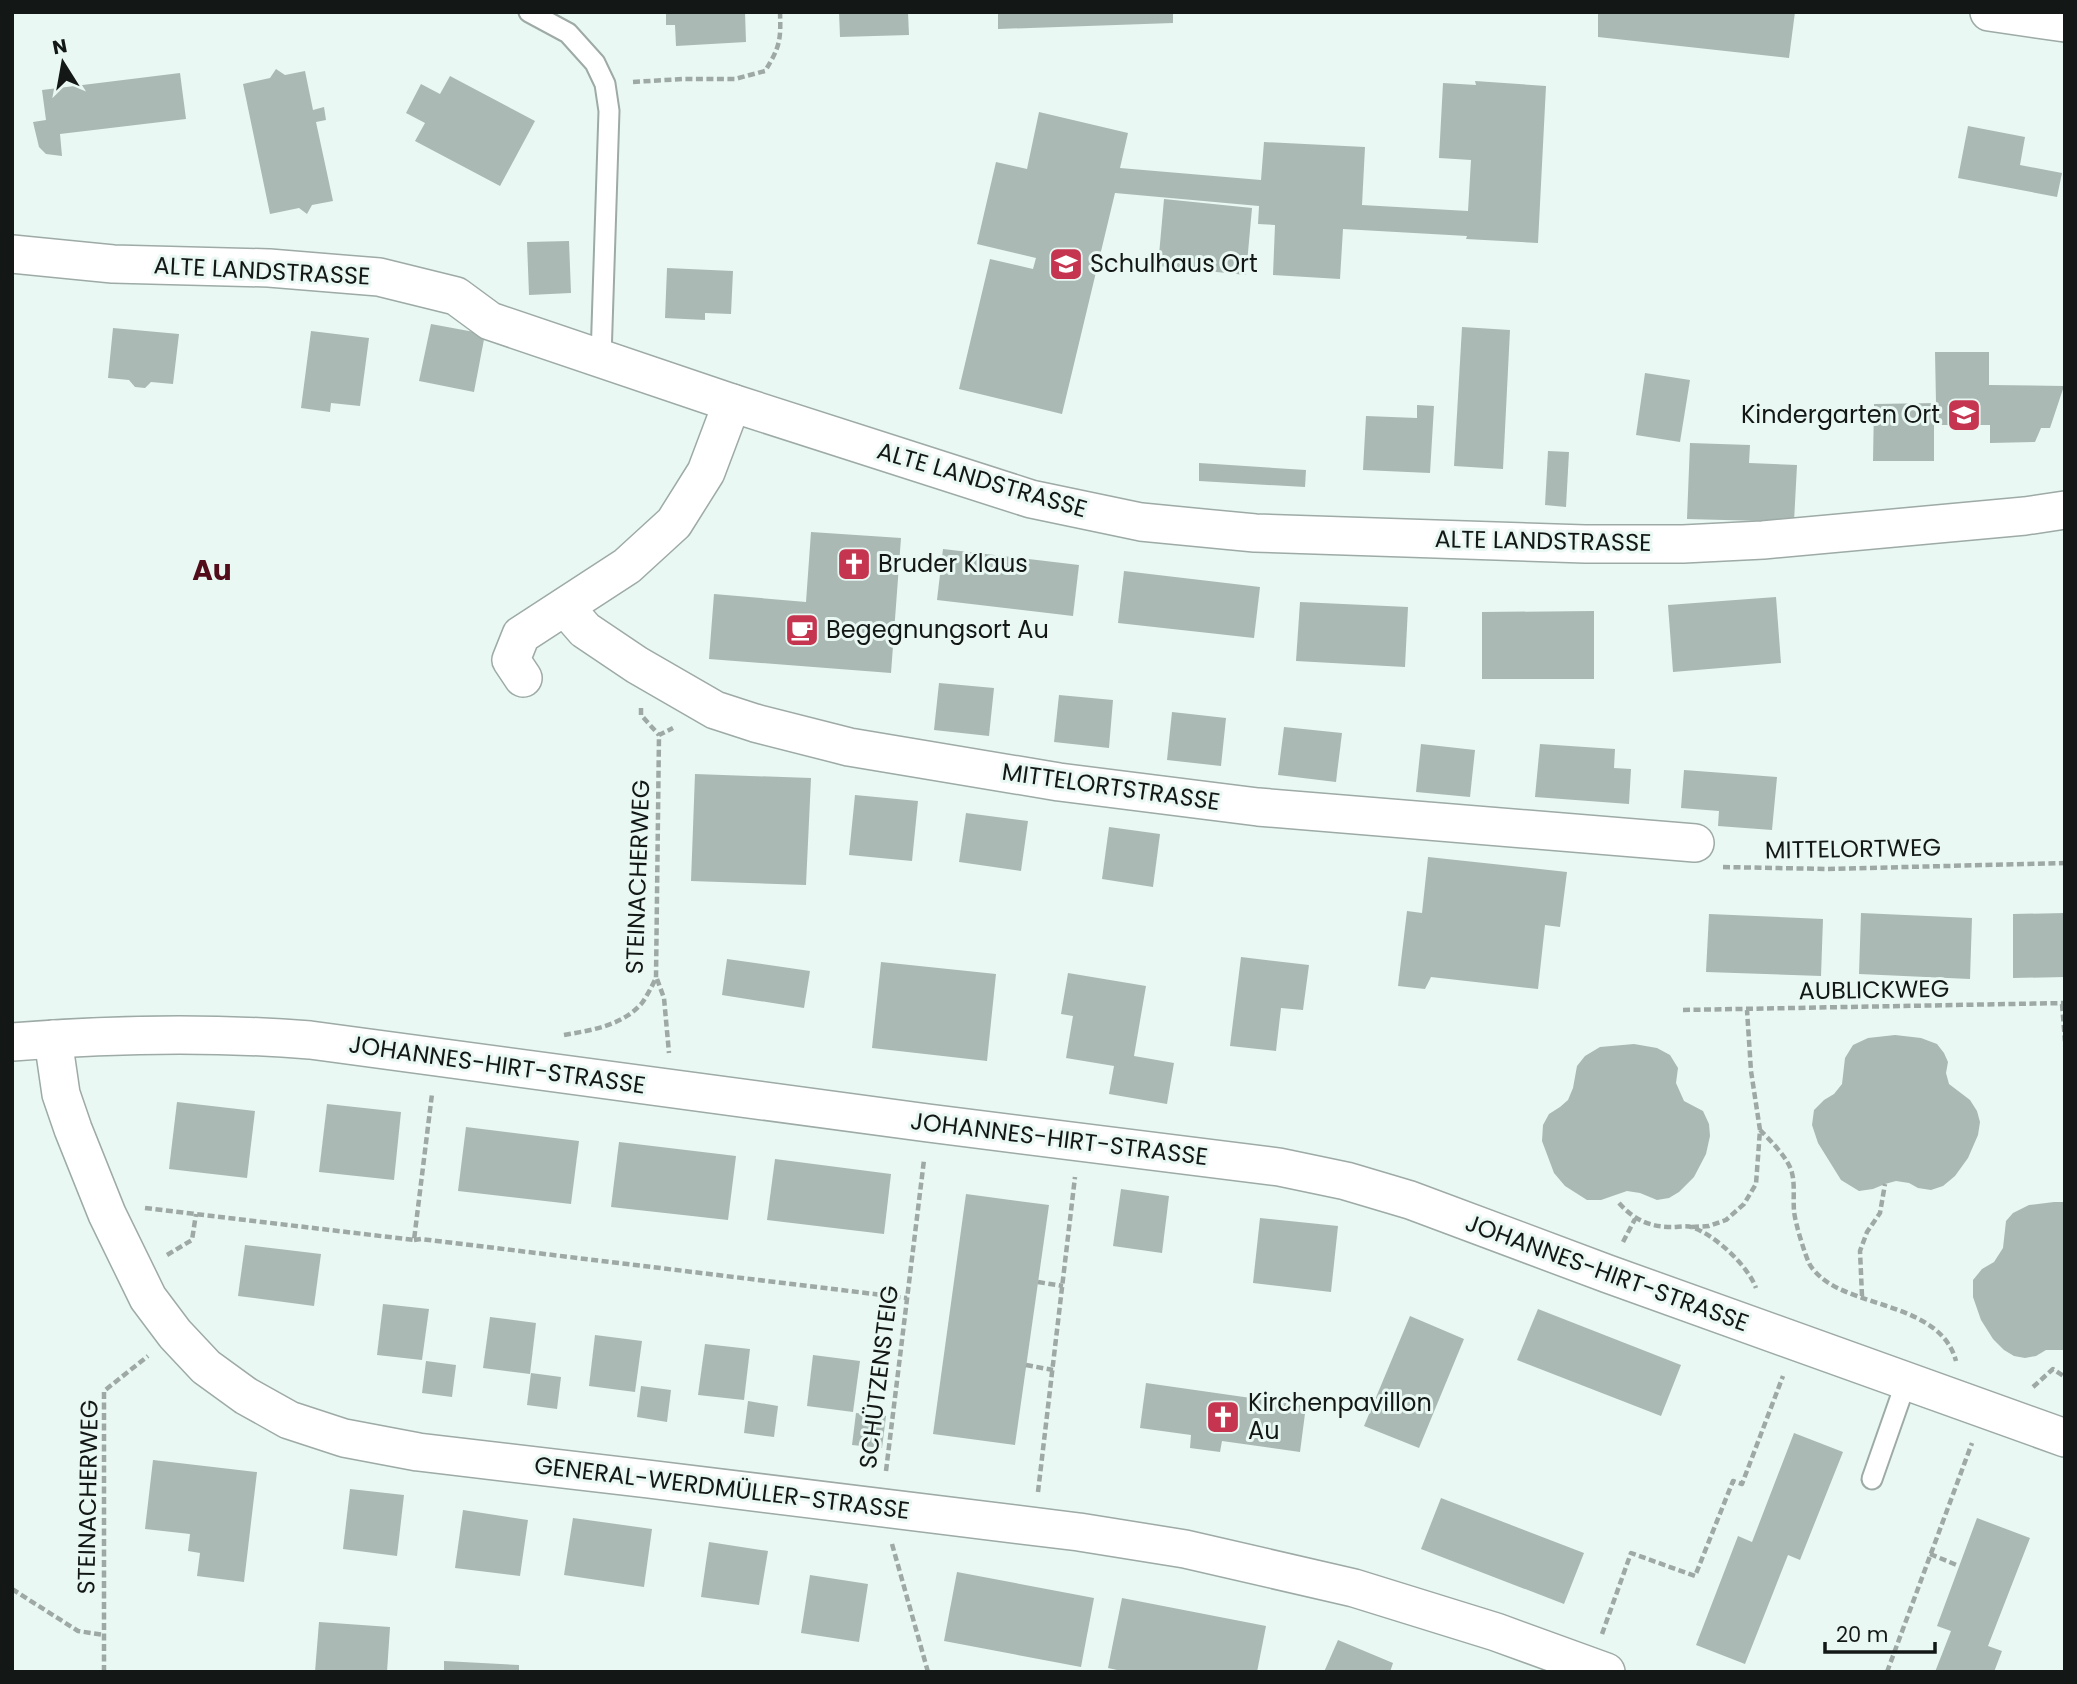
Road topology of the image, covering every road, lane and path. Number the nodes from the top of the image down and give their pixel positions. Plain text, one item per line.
1 (529, 12) edge
2 (780, 12) edge
3 (1989, 12) edge
4 (2065, 23) edge
5 (645, 82) dead end
6 (12, 254) edge
7 (601, 358) junction
8 (732, 403) junction
9 (2065, 510) edge
10 (565, 607) junction
11 (523, 678) dead end
12 (715, 710) junction
13 (641, 715) dead end
14 (659, 735) junction
15 (1708, 855) joint
16 (2065, 863) edge
17 (656, 978) junction
18 (2063, 1004) edge
19 (1683, 1010) dead end
20 (1747, 1010) junction
21 (555, 1035) dead end
22 (53, 1039) junction
23 (2065, 1041) edge
24 (12, 1042) edge
25 (669, 1054) dead end
26 (433, 1090) dead end
27 (928, 1123) junction
28 (1760, 1130) junction
29 (1079, 1142) junction
30 (1885, 1184) dead end
31 (1619, 1203) dead end
32 (140, 1208) dead end
33 (196, 1214) junction
34 (1635, 1219) junction
35 (1692, 1227) junction
36 (414, 1240) junction
37 (1618, 1252) dead end
38 (164, 1257) dead end
39 (1038, 1282) dead end
40 (1063, 1286) junction
41 (1757, 1294) dead end
42 (1862, 1296) junction
43 (907, 1298) junction
44 (1796, 1342) junction
45 (150, 1355) dead end
46 (1027, 1365) dead end
47 (1053, 1370) junction
48 (1958, 1371) dead end
49 (2065, 1377) edge
50 (1906, 1382) junction
51 (2030, 1394) dead end
52 (1985, 1409) junction
53 (2065, 1438) edge
54 (1872, 1479) dead end
55 (1038, 1492) dead end
56 (882, 1507) junction
57 (1930, 1554) junction
58 (1959, 1566) dead end
59 (12, 1590) edge
60 (104, 1635) junction
61 (1601, 1670) edge
62 (104, 1672) edge
63 (928, 1672) edge
64 (1886, 1672) edge

1 - 7 lane
2 - 5 path
3 - 4 street
6 - 7 street, ALTE LANDSTRASSE
7 - 8 street, ALTE LANDSTRASSE
8 - 9 street, ALTE LANDSTRASSE
8 - 10 street
10 - 11 street
10 - 12 street, MITTELORTSTRASSE
12 - 14 path
12 - 15 street, MITTELORTSTRASSE
13 - 14 path
14 - 17 path, STEINACHERWEG
15 - 16 path, MITTELORTWEG
17 - 21 path, STEINACHERWEG
17 - 25 path
18 - 20 path, AUBLICKWEG
18 - 23 path
19 - 20 path, AUBLICKWEG
20 - 28 path
22 - 24 street, JOHANNES-HIRT-STRASSE
22 - 27 street, JOHANNES-HIRT-STRASSE
22 - 56 street, GENERAL-WERDMÜLLER-STRASSE
26 - 36 path
27 - 29 street, JOHANNES-HIRT-STRASSE
27 - 43 path, SCHÜTZENSTEIG
28 - 35 path
28 - 42 path
29 - 40 path
29 - 44 street, JOHANNES-HIRT-STRASSE
30 - 42 path
31 - 34 path
32 - 33 path
33 - 36 path
33 - 38 path
34 - 35 path
34 - 37 path
35 - 41 path
36 - 43 path
39 - 40 path
40 - 47 path
42 - 48 path
43 - 56 path, SCHÜTZENSTEIG
44 - 50 street, JOHANNES-HIRT-STRASSE
44 - 61 path
45 - 60 path, STEINACHERWEG
46 - 47 path
47 - 55 path
49 - 51 path
50 - 52 street, JOHANNES-HIRT-STRASSE
50 - 54 lane
52 - 53 street, JOHANNES-HIRT-STRASSE
52 - 57 path
56 - 61 street, GENERAL-WERDMÜLLER-STRASSE
56 - 63 path, SCHÜTZENSTEIG
57 - 58 path
57 - 64 path
59 - 60 path
60 - 62 path, STEINACHERWEG

